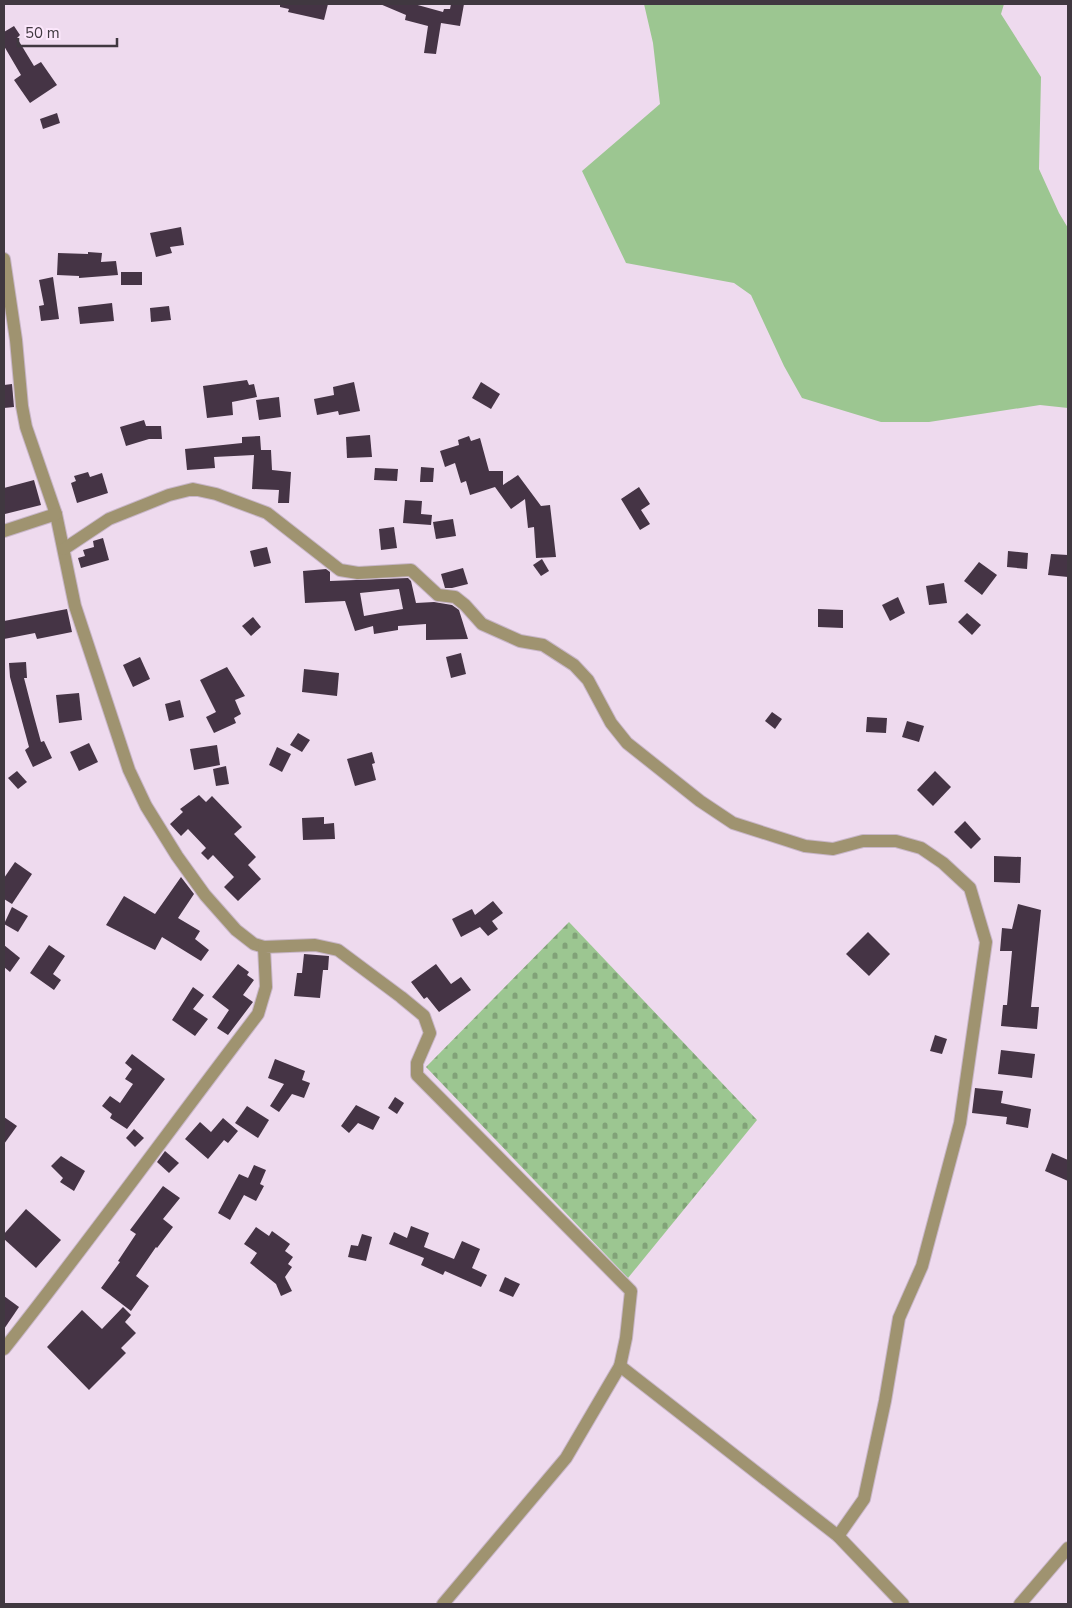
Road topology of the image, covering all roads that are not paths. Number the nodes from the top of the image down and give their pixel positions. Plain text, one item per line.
1 (4, 259) edge
2 (56, 514) junction
3 (4, 531) edge
4 (64, 549) junction
5 (264, 947) junction
6 (4, 1348) edge
7 (620, 1366) junction
8 (838, 1536) junction
9 (1068, 1548) edge
10 (443, 1604) edge
11 (903, 1604) edge
12 (1020, 1604) edge

1 - 2 street
2 - 3 street
2 - 4 street
4 - 5 street
4 - 8 street
5 - 6 street
5 - 7 street
7 - 8 street
7 - 10 street
8 - 11 street
9 - 12 street

